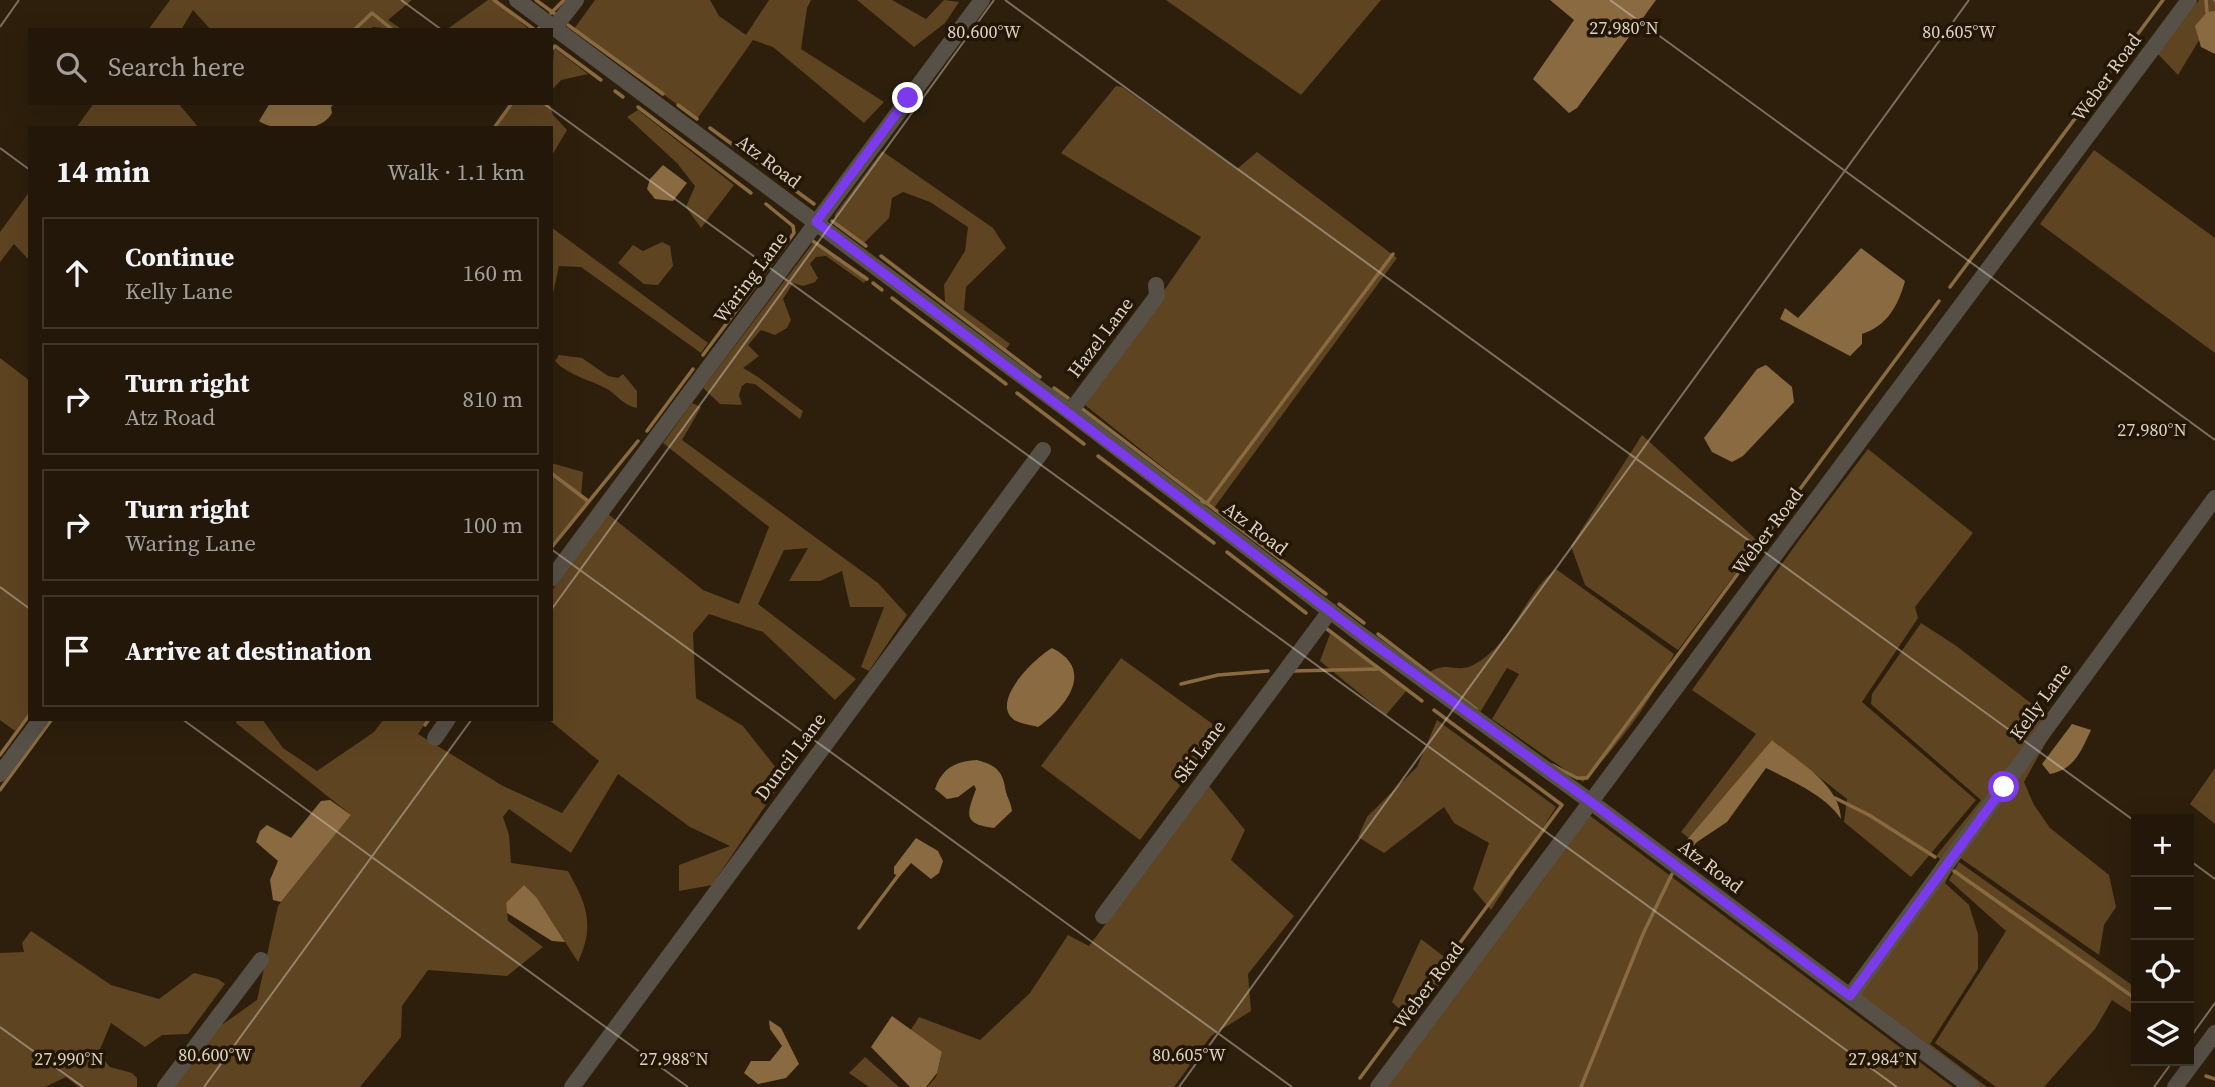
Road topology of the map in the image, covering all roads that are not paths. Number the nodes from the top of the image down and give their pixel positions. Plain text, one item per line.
1 (517, 0) edge
2 (576, 0) edge
3 (982, 0) edge
4 (2189, 0) edge
5 (554, 28) junction
6 (816, 222) junction
7 (1156, 285) dead end
8 (1070, 412) junction
9 (1043, 450) dead end
10 (2215, 498) edge
11 (553, 576) edge
12 (1330, 611) junction
13 (40, 721) edge
14 (447, 721) edge
15 (435, 738) dead end
16 (0, 774) edge
17 (1591, 802) junction
18 (1103, 916) dead end
19 (261, 960) dead end
20 (1850, 996) junction
21 (2215, 1032) edge
22 (164, 1087) edge
23 (572, 1087) edge
24 (1378, 1087) edge
25 (1971, 1087) edge
26 (2175, 1087) edge

1 - 5 street, Atz Road
2 - 5 street
3 - 6 street, Waring Lane
4 - 17 street, Weber Road
5 - 6 street, Atz Road
6 - 8 street, Atz Road
6 - 11 street, Waring Lane
7 - 8 street, Hazel Lane
8 - 12 street, Atz Road
9 - 23 street, Duncil Lane
10 - 20 street, Kelly Lane
12 - 17 street, Atz Road
12 - 18 street, Ski Lane
13 - 16 street
14 - 15 street
17 - 20 street, Atz Road
17 - 24 street, Weber Road
19 - 22 street
20 - 25 street, Atz Road
21 - 26 street

